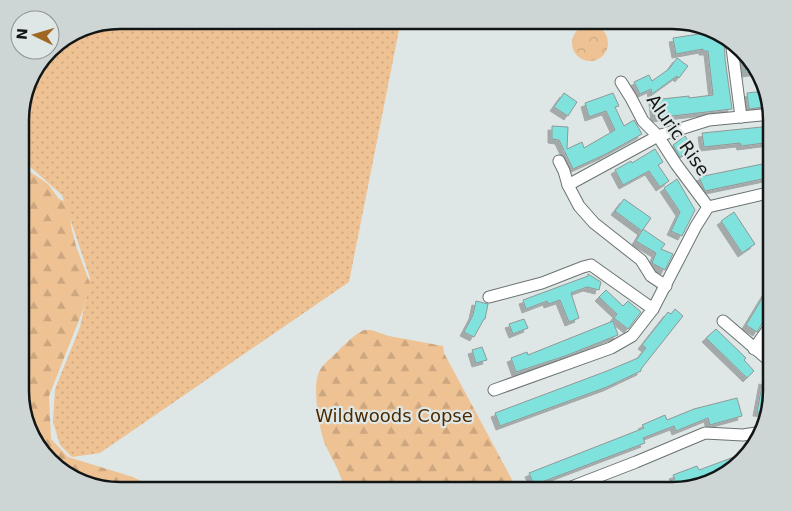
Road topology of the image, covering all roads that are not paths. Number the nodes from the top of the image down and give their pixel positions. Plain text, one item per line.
1 (732, 51) edge
2 (621, 82) dead end
3 (763, 115) edge
4 (741, 117) junction
5 (658, 136) junction
6 (559, 161) dead end
7 (568, 185) junction
8 (763, 194) edge
9 (708, 207) junction
10 (666, 286) junction
11 (489, 297) dead end
12 (653, 309) junction
13 (723, 321) dead end
14 (763, 336) edge
15 (754, 349) junction
16 (763, 356) edge
17 (494, 390) dead end
18 (753, 433) edge
19 (584, 482) edge

1 - 4 street
2 - 5 street, Aluric Rise
3 - 4 street
4 - 5 street
5 - 7 street
5 - 9 street, Aluric Rise
6 - 7 street
7 - 10 street
8 - 9 street
9 - 10 street
10 - 12 street
11 - 12 street
12 - 17 street
13 - 15 street
14 - 15 street
15 - 16 street
18 - 19 street

